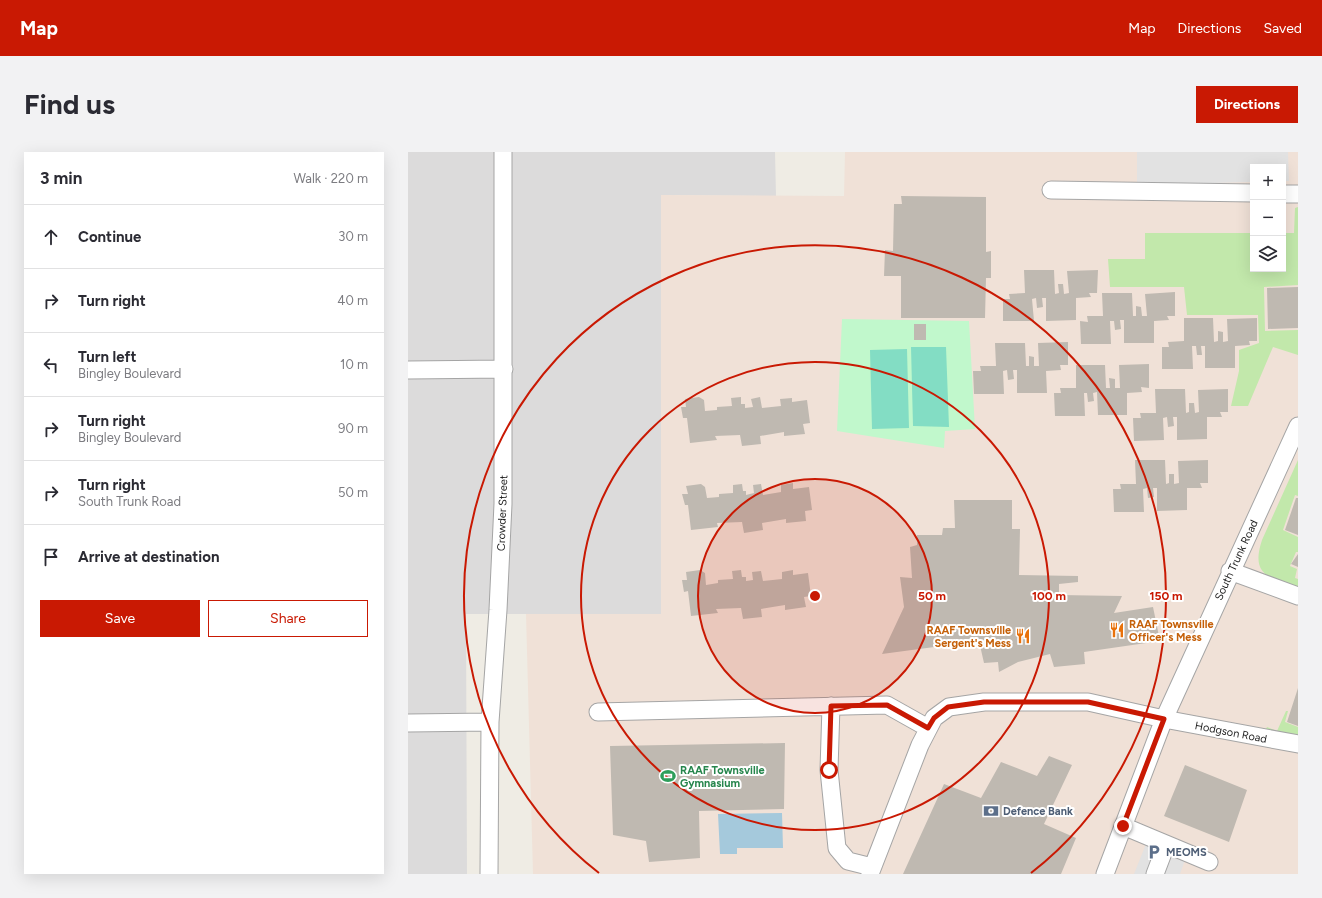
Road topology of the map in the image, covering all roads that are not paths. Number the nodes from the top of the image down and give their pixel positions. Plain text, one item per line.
1 (503, 152) edge
2 (1051, 190) dead end
3 (1250, 194) edge
4 (1286, 194) edge
5 (1298, 194) edge
6 (504, 369) junction
7 (408, 370) edge
8 (1298, 426) edge
9 (1230, 571) junction
10 (1298, 596) edge
11 (831, 706) junction
12 (598, 712) dead end
13 (1164, 719) junction
14 (490, 722) junction
15 (408, 723) edge
16 (928, 728) junction
17 (1298, 744) edge
18 (1123, 826) junction
19 (1166, 845) junction
20 (1209, 862) dead end
21 (871, 871) edge
22 (489, 874) edge
23 (1105, 874) edge
24 (1155, 874) edge

1 - 6 street, Crowder Street
2 - 3 street
4 - 5 street
6 - 7 street
6 - 14 street, Crowder Street
8 - 9 street, South Trunk Road
9 - 10 street
9 - 13 street, South Trunk Road
11 - 12 street
11 - 16 street
11 - 21 street
13 - 16 street, Hodgson Road
13 - 17 street, Hodgson Road
13 - 18 street, South Trunk Road
14 - 15 street
14 - 22 street, Crowder Street
16 - 21 street, Hodgson Road
18 - 19 street
18 - 23 street, South Trunk Road
19 - 20 street
19 - 24 street

